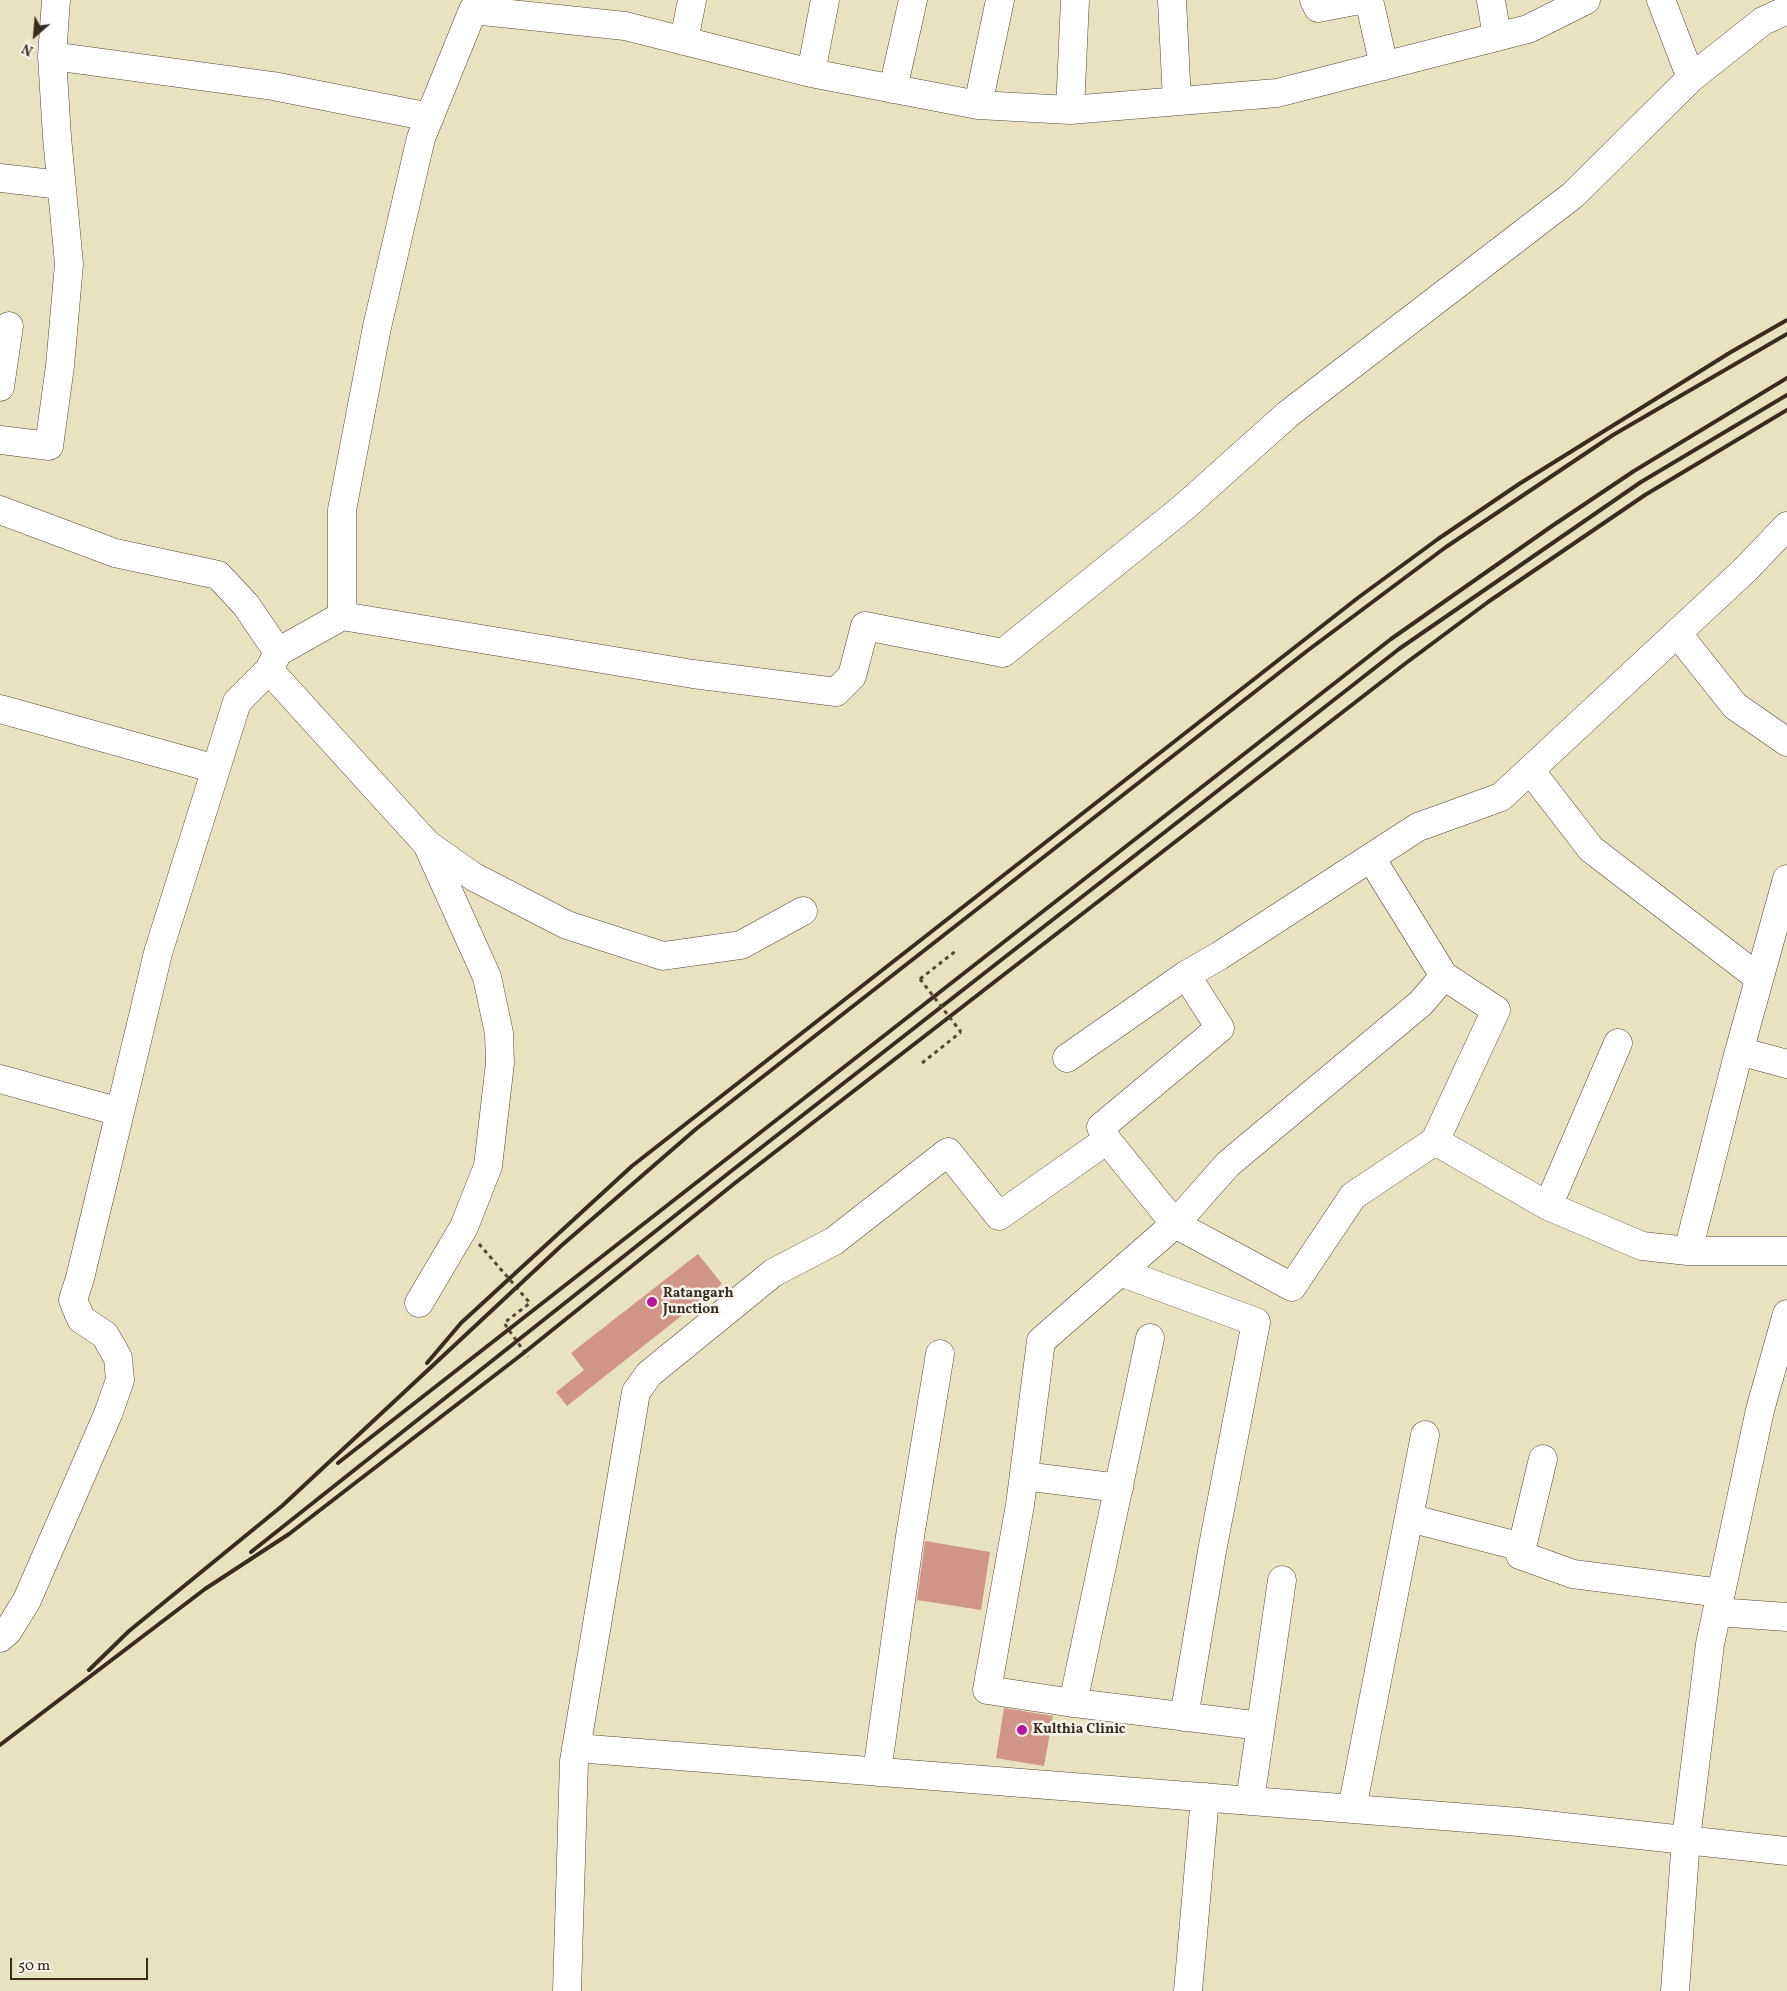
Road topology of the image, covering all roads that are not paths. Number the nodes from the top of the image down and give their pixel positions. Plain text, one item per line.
1 (56, 0) edge
2 (692, 0) edge
3 (826, 0) edge
4 (913, 0) edge
5 (1000, 0) edge
6 (1075, 0) edge
7 (1172, 0) edge
8 (1314, 0) edge
9 (1360, 0) edge
10 (1369, 0) edge
11 (1490, 0) edge
12 (1586, 0) edge
13 (1661, 0) edge
14 (474, 5) edge
15 (570, 10) edge
16 (1787, 10) edge
17 (1497, 37) junction
18 (684, 41) junction
19 (52, 56) junction
20 (1384, 66) junction
21 (811, 73) junction
22 (1691, 78) junction
23 (893, 89) junction
24 (1177, 101) junction
25 (978, 105) junction
26 (1070, 110) junction
27 (430, 117) junction
28 (0, 178) edge
29 (62, 185) junction
30 (9, 326) dead end
31 (0, 387) edge
32 (0, 440) edge
33 (0, 510) edge
34 (1787, 526) edge
35 (342, 616) junction
36 (1677, 633) junction
37 (273, 661) junction
38 (0, 709) edge
39 (1787, 742) edge
40 (216, 769) junction
41 (1530, 770) junction
42 (427, 844) junction
43 (1371, 858) junction
44 (1787, 879) edge
45 (803, 911) dead end
46 (1186, 975) junction
47 (1444, 976) junction
48 (1760, 978) junction
49 (1618, 1043) dead end
50 (1739, 1051) junction
51 (1068, 1058) dead end
52 (1787, 1064) edge
53 (0, 1078) edge
54 (120, 1112) junction
55 (1106, 1140) junction
56 (1435, 1141) junction
57 (1548, 1206) junction
58 (1175, 1224) junction
59 (1688, 1251) junction
60 (1787, 1251) edge
61 (1120, 1272) junction
62 (419, 1303) dead end
63 (1787, 1314) edge
64 (1150, 1338) dead end
65 (940, 1354) dead end
66 (1426, 1435) dead end
67 (1543, 1459) dead end
68 (1024, 1476) junction
69 (1119, 1488) junction
70 (1409, 1518) junction
71 (1522, 1547) junction
72 (1282, 1580) dead end
73 (1719, 1602) junction
74 (1787, 1617) edge
75 (0, 1638) edge
76 (1073, 1703) junction
77 (1184, 1717) junction
78 (1261, 1726) junction
79 (576, 1748) junction
80 (877, 1772) junction
81 (1205, 1797) junction
82 (1250, 1801) junction
83 (1352, 1809) junction
84 (1686, 1839) junction
85 (1787, 1851) edge
86 (567, 1991) edge
87 (1188, 1991) edge
88 (1674, 1991) edge

1 - 19 street
2 - 18 street
3 - 21 street
4 - 23 street
5 - 25 street
6 - 26 street
7 - 24 street
8 - 9 street
10 - 20 street
11 - 17 street
12 - 17 street
13 - 22 street
14 - 15 street
14 - 27 street
15 - 18 street
16 - 22 street
17 - 20 street
18 - 21 street
19 - 27 street
19 - 29 street
20 - 24 street
21 - 23 street
22 - 35 street
23 - 25 street
24 - 26 street
25 - 26 street
27 - 35 street
28 - 29 street
29 - 32 street
30 - 31 street
33 - 37 street
34 - 36 street
35 - 37 street
36 - 39 street
36 - 41 street
37 - 40 street
37 - 42 street
38 - 40 street
40 - 54 street
41 - 43 street
41 - 48 street
42 - 45 street
42 - 62 street
43 - 46 street
43 - 47 street
44 - 48 street
46 - 51 street
46 - 55 street
47 - 56 street
47 - 58 street
48 - 50 street
49 - 57 street
50 - 52 street
50 - 59 street
53 - 54 street
54 - 75 street
55 - 58 street
55 - 79 street
56 - 57 street
56 - 58 street
57 - 59 street
58 - 61 street
59 - 60 street
61 - 68 street
61 - 77 street
63 - 73 street
64 - 69 street
65 - 80 street
66 - 70 street
67 - 71 street
68 - 69 street
68 - 76 street
69 - 76 street
70 - 71 street
70 - 83 street
71 - 73 street
72 - 78 street
73 - 74 street
73 - 84 street
76 - 77 street
77 - 78 street
78 - 82 street
79 - 80 street
79 - 86 street
80 - 81 street
81 - 82 street
81 - 87 street
82 - 83 street
83 - 84 street
84 - 85 street
84 - 88 street

